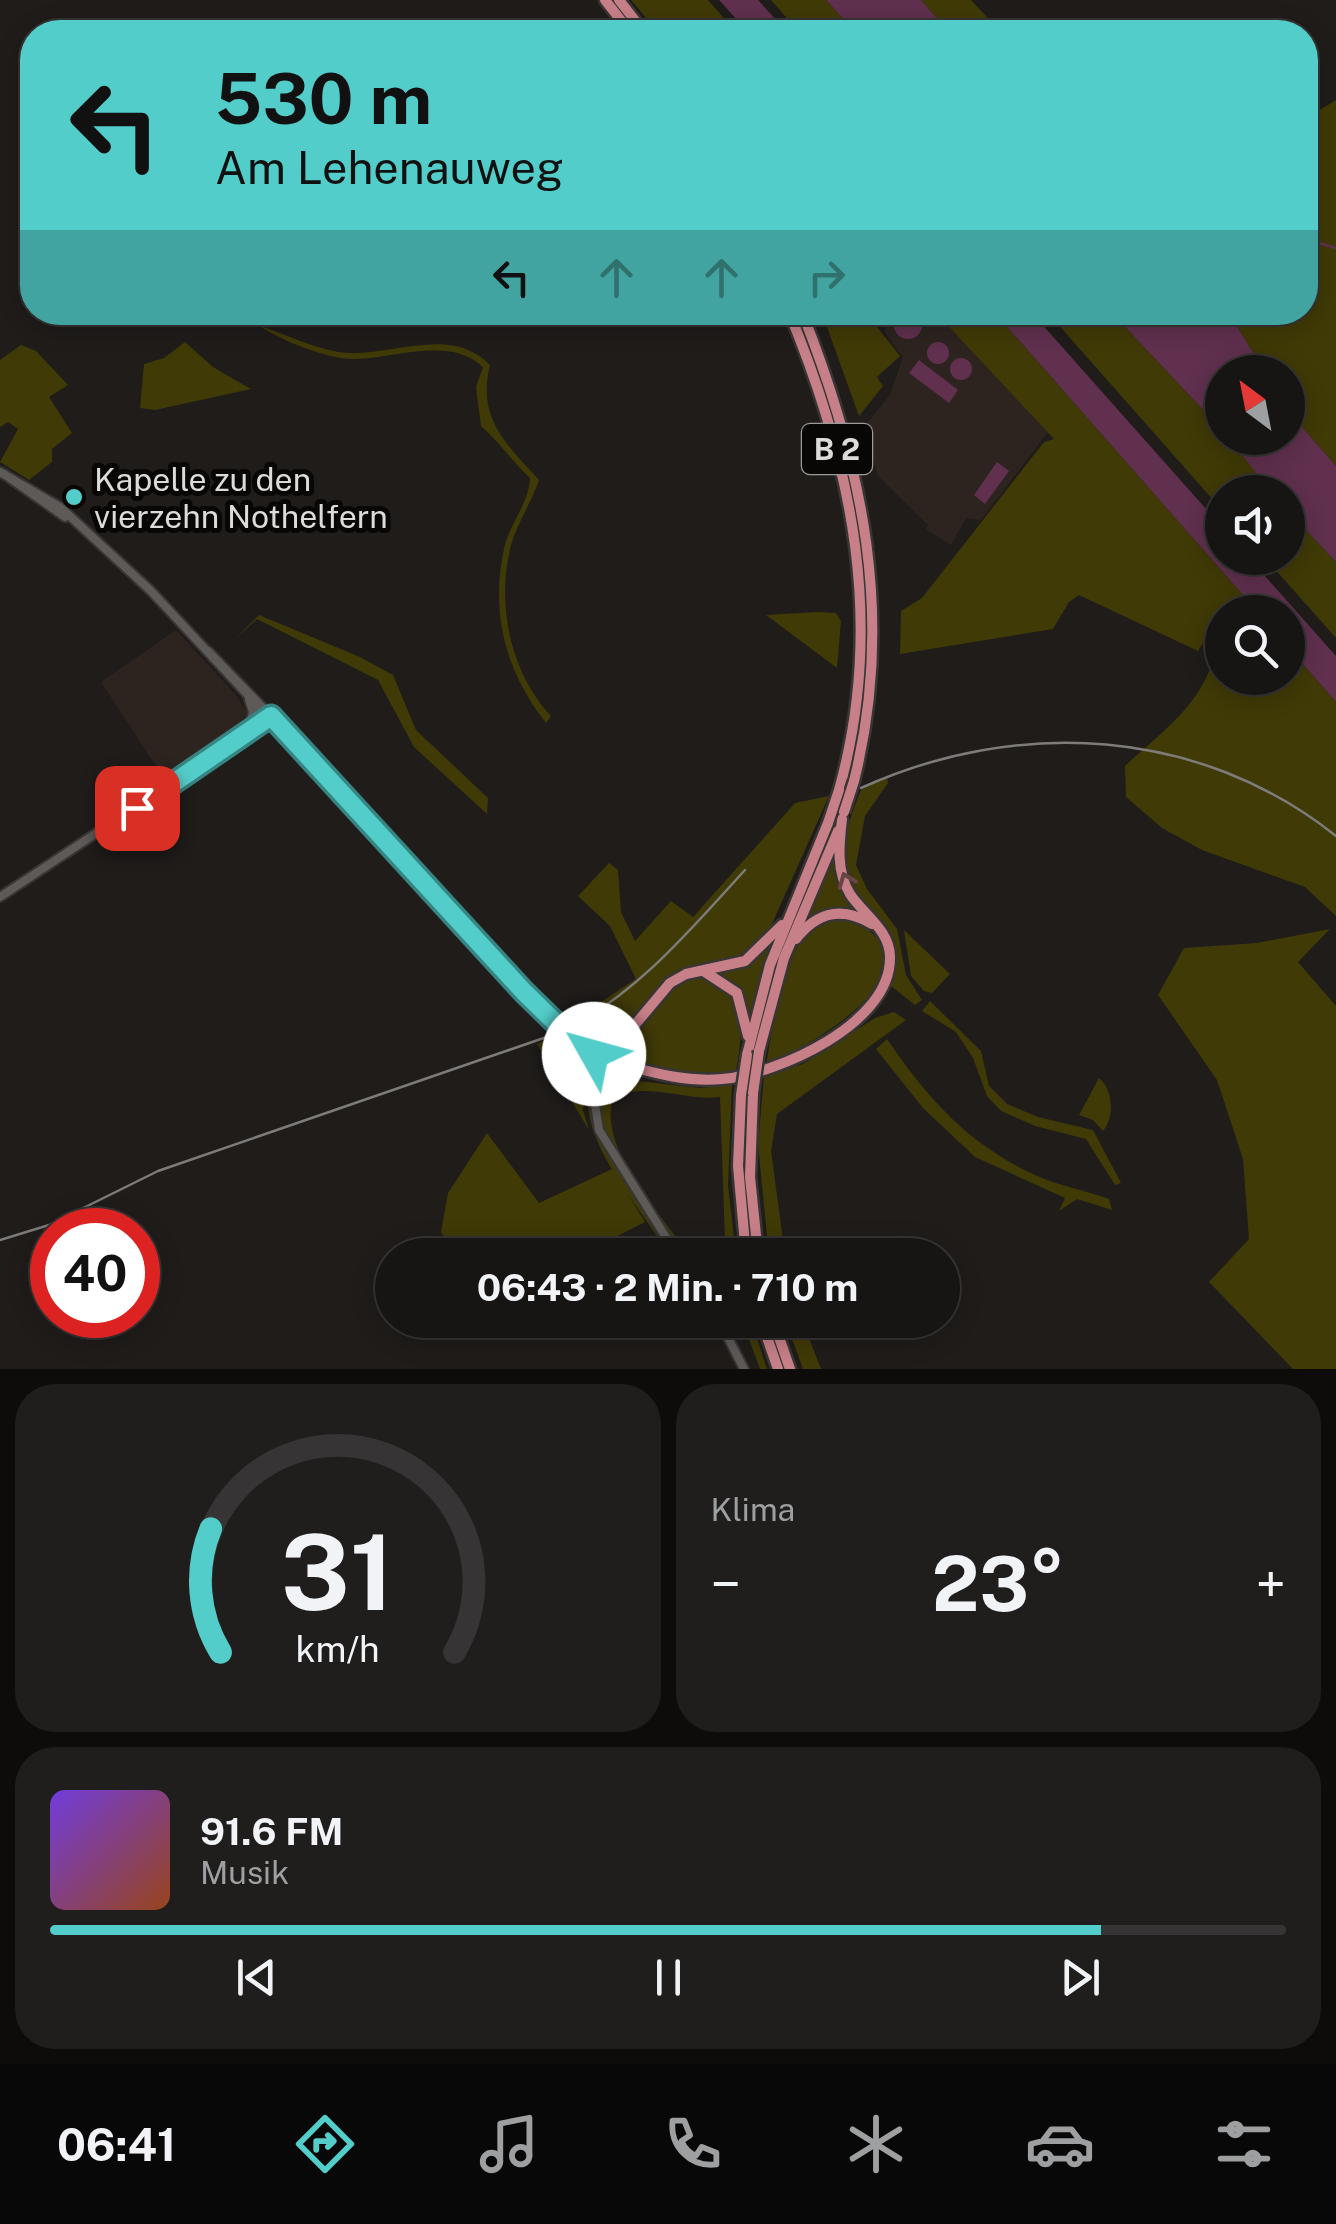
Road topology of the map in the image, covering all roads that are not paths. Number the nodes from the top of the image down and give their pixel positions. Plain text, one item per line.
1 (605, 0) edge
2 (621, 20) edge
3 (793, 325) edge
4 (806, 325) edge
5 (2, 473) edge
6 (868, 590) junction
7 (869, 627) junction
8 (208, 651) junction
9 (247, 696) junction
10 (270, 715) junction
11 (248, 734) junction
12 (843, 816) junction
13 (0, 897) edge
14 (789, 916) junction
15 (880, 930) junction
16 (788, 948) junction
17 (704, 972) junction
18 (618, 1045) junction
19 (596, 1050) junction
20 (752, 1050) junction
21 (625, 1065) junction
22 (602, 1074) junction
23 (747, 1094) junction
24 (666, 1238) edge
25 (744, 1238) edge
26 (756, 1238) edge
27 (728, 1338) edge
28 (767, 1338) edge
29 (779, 1338) edge
30 (744, 1369) edge
31 (778, 1369) edge
32 (790, 1369) edge

1 - 2 highway
3 - 6 highway, B 2
4 - 6 highway, B 2
5 - 8 street
6 - 7 highway, B 2
7 - 12 highway, B 2, bridge
7 - 14 highway, B 2, bridge
8 - 9 street
8 - 10 street
9 - 10 street
9 - 11 street
10 - 11 street
10 - 19 street
11 - 13 street
15 -> 12 highway
12 - 16 highway, B 2
14 - 17 highway
14 - 20 highway, B 2
15 - 16 highway
15 - 21 highway
16 - 20 highway, B 2
17 - 18 highway
17 - 20 highway
18 - 19 street
18 - 21 street
19 - 22 street
20 - 23 highway, B 2, bridge
21 - 22 street
22 - 24 street
23 - 25 highway, B 2
23 - 26 highway, B 2
27 - 30 street
28 - 31 highway
29 - 32 highway

